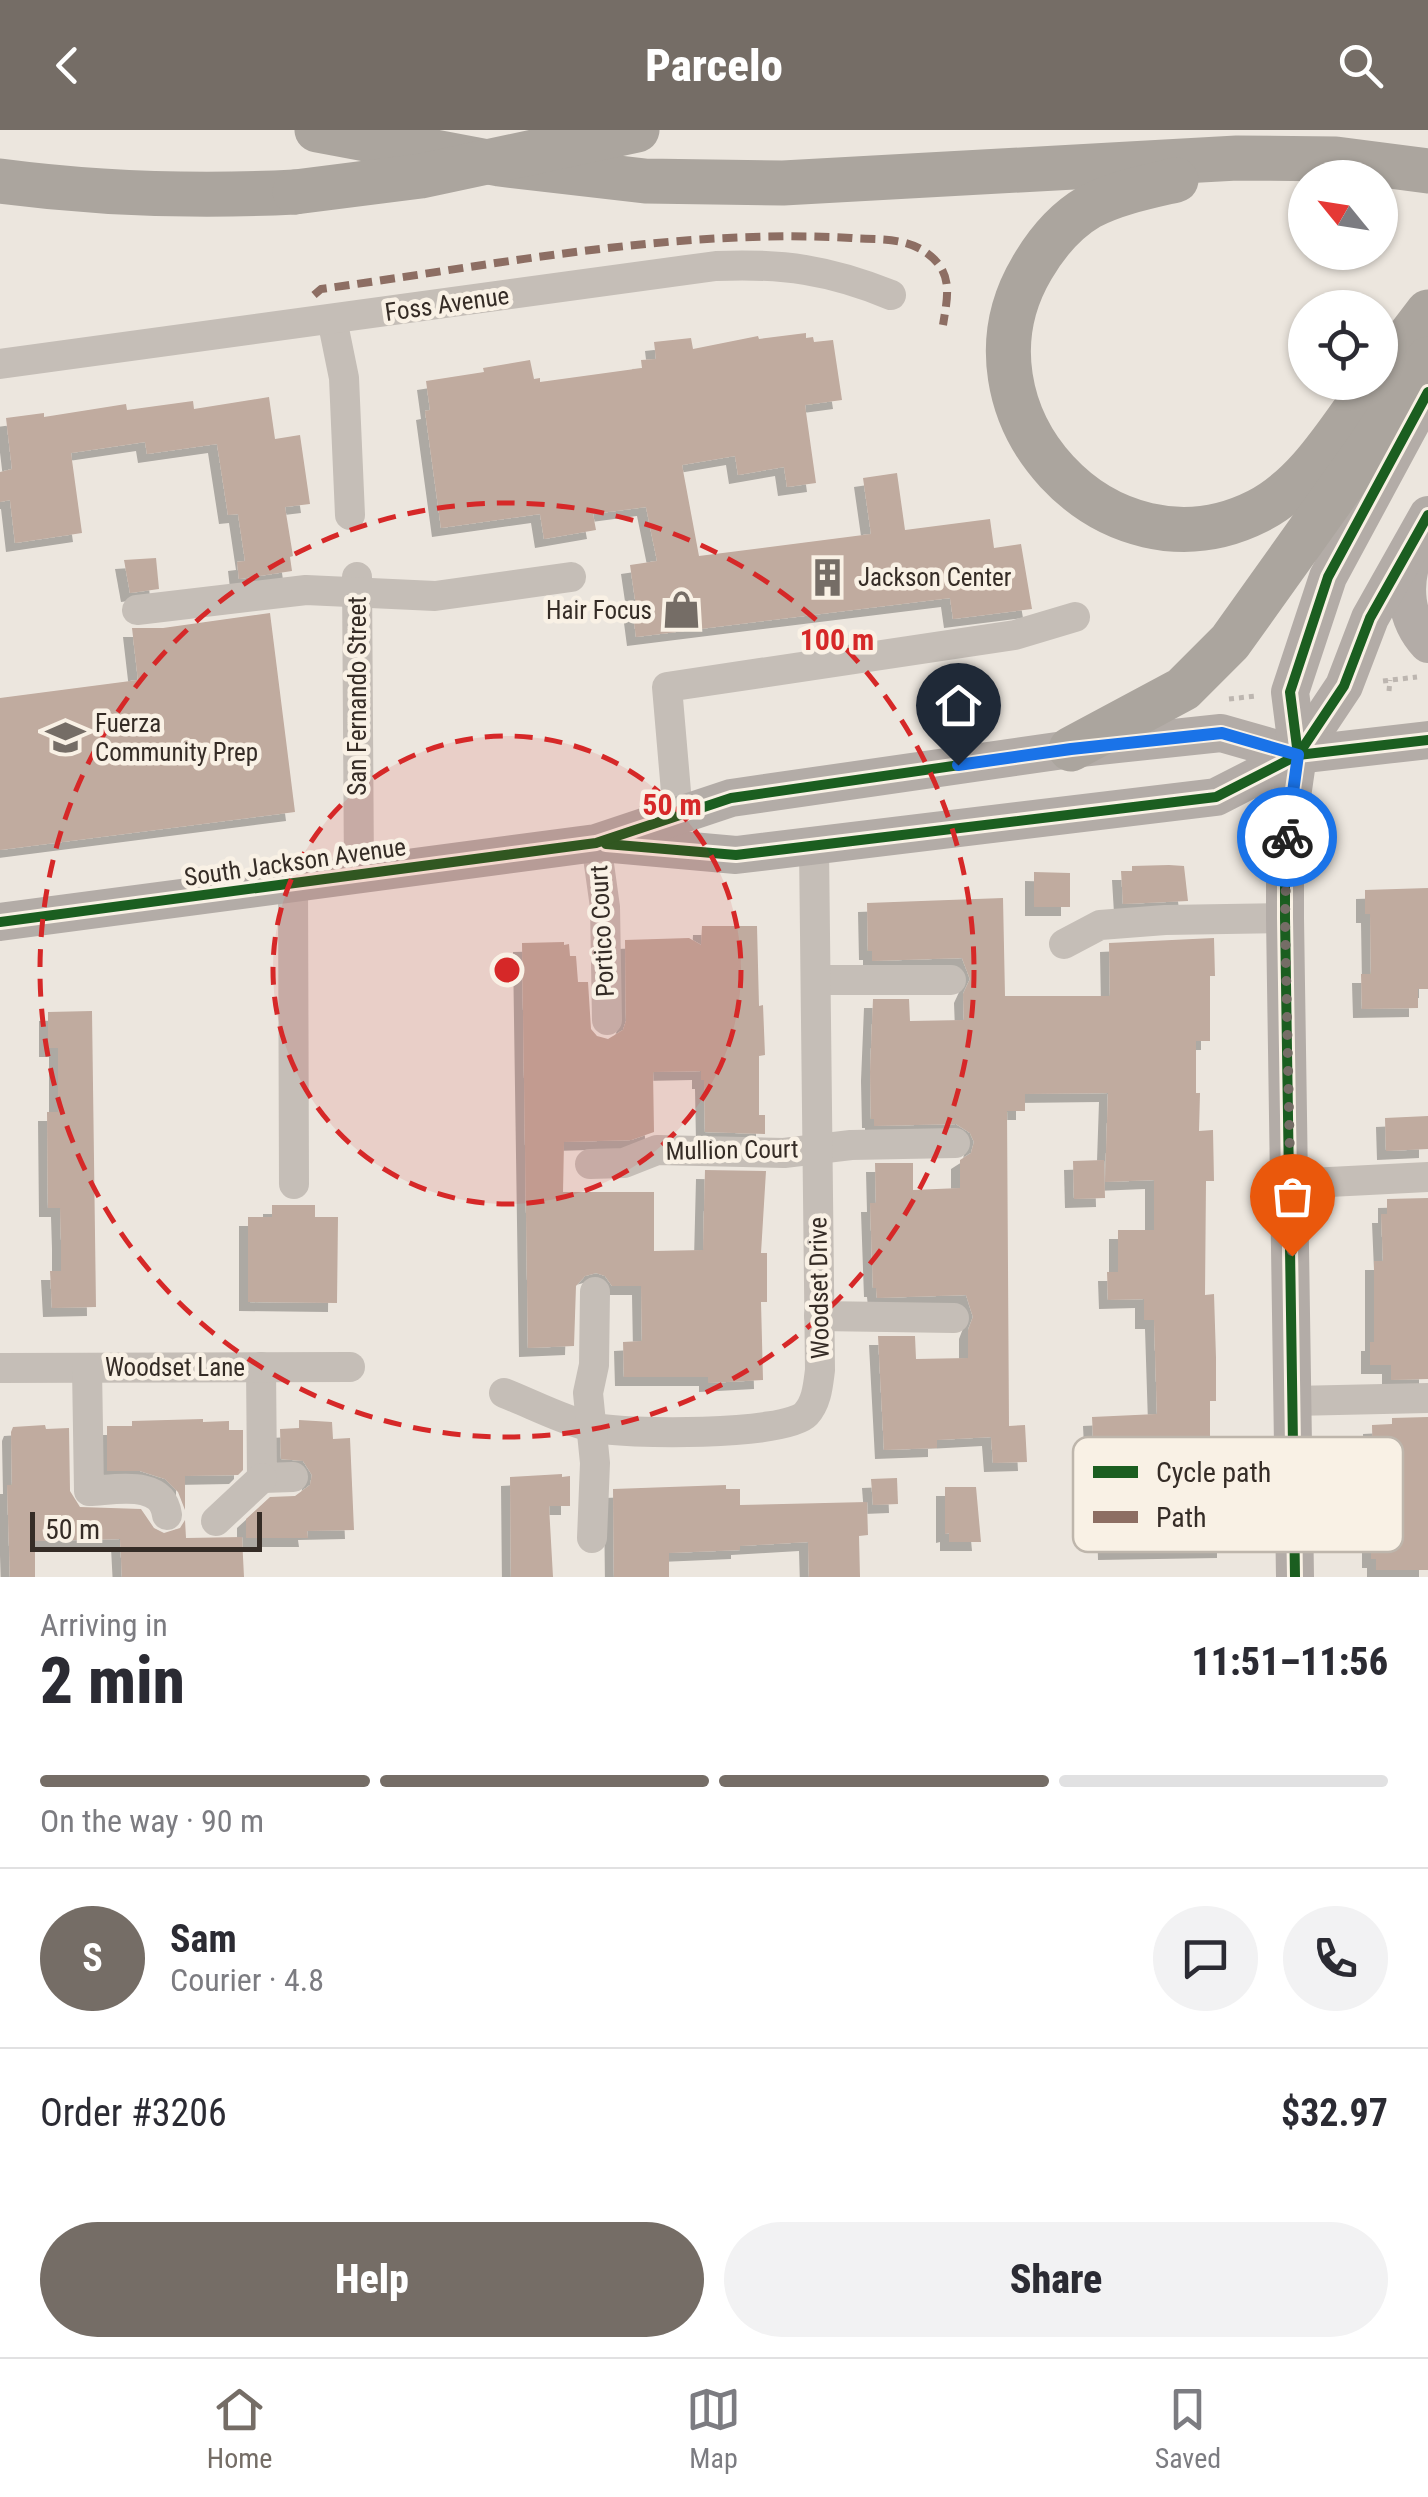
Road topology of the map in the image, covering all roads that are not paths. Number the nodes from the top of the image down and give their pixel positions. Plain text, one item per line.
1 (317, 130) edge
2 (637, 130) edge
3 (1428, 172) edge
4 (0, 181) edge
5 (891, 295) dead end
6 (1428, 312) edge
7 (332, 320) junction
8 (1398, 351) edge
9 (1428, 359) edge
10 (0, 364) edge
11 (1428, 392) edge
12 (1360, 400) edge
13 (350, 515) dead end
14 (1428, 515) edge
15 (1428, 524) edge
16 (571, 576) dead end
17 (356, 584) junction
18 (137, 610) dead end
19 (1075, 617) dead end
20 (1426, 660) edge
21 (1428, 740) edge
22 (1071, 749) junction
23 (1298, 755) junction
24 (678, 816) junction
25 (596, 843) junction
26 (814, 846) junction
27 (359, 874) junction
28 (294, 883) junction
29 (1285, 918) junction
30 (0, 922) edge
31 (1064, 944) dead end
32 (816, 980) junction
33 (950, 980) dead end
34 (607, 1020) dead end
35 (955, 1143) dead end
36 (817, 1149) junction
37 (590, 1164) dead end
38 (1428, 1177) edge
39 (294, 1184) dead end
40 (1290, 1184) junction
41 (595, 1292) dead end
42 (820, 1316) junction
43 (954, 1318) dead end
44 (350, 1366) dead end
45 (261, 1367) junction
46 (0, 1368) edge
47 (87, 1368) junction
48 (504, 1393) dead end
49 (1428, 1398) edge
50 (1294, 1401) junction
51 (591, 1427) junction
52 (1294, 1437) edge
53 (262, 1478) junction
54 (293, 1478) dead end
55 (167, 1515) dead end
56 (216, 1521) dead end
57 (592, 1538) dead end
58 (1295, 1552) edge
59 (1295, 1577) edge

1 - 3 highway
2 - 4 highway, bridge
3 - 12 highway
5 - 7 street, Foss Avenue
6 - 8 highway
7 - 10 street, Foss Avenue
7 - 13 street
9 - 22 highway
11 - 23 main road
14 - 23 main road
15 - 20 main road
16 - 17 street
17 - 18 street
17 - 27 street, San Fernando Street
19 - 24 street
21 - 23 main road, South Jackson Avenue
22 - 23 main road, South Jackson Avenue
22 - 24 main road, South Jackson Avenue
23 - 26 main road, South Jackson Avenue
23 - 29 main road
24 - 25 main road, South Jackson Avenue
25 - 26 main road, South Jackson Avenue
25 - 27 main road, South Jackson Avenue
25 - 34 street, Portico Court
26 - 32 street, Woodset Drive
27 - 28 main road, South Jackson Avenue
28 - 30 main road, South Jackson Avenue
28 - 39 street
29 - 31 street
29 - 40 main road
32 - 33 street
32 - 36 street, Woodset Drive
35 - 36 street, Mullion Court
36 - 37 street, Mullion Court
36 - 42 street, Woodset Drive
38 - 40 street
40 - 50 main road
41 - 51 street
42 - 43 street
42 - 51 street, Woodset Drive
44 - 45 street, Woodset Lane
45 - 47 street, Woodset Lane
45 - 53 street
46 - 47 street, Woodset Lane
47 - 55 street
48 - 51 street, Woodset Drive
49 - 50 street
50 - 52 main road
51 - 57 street
53 - 54 street
53 - 56 street
58 - 59 main road

